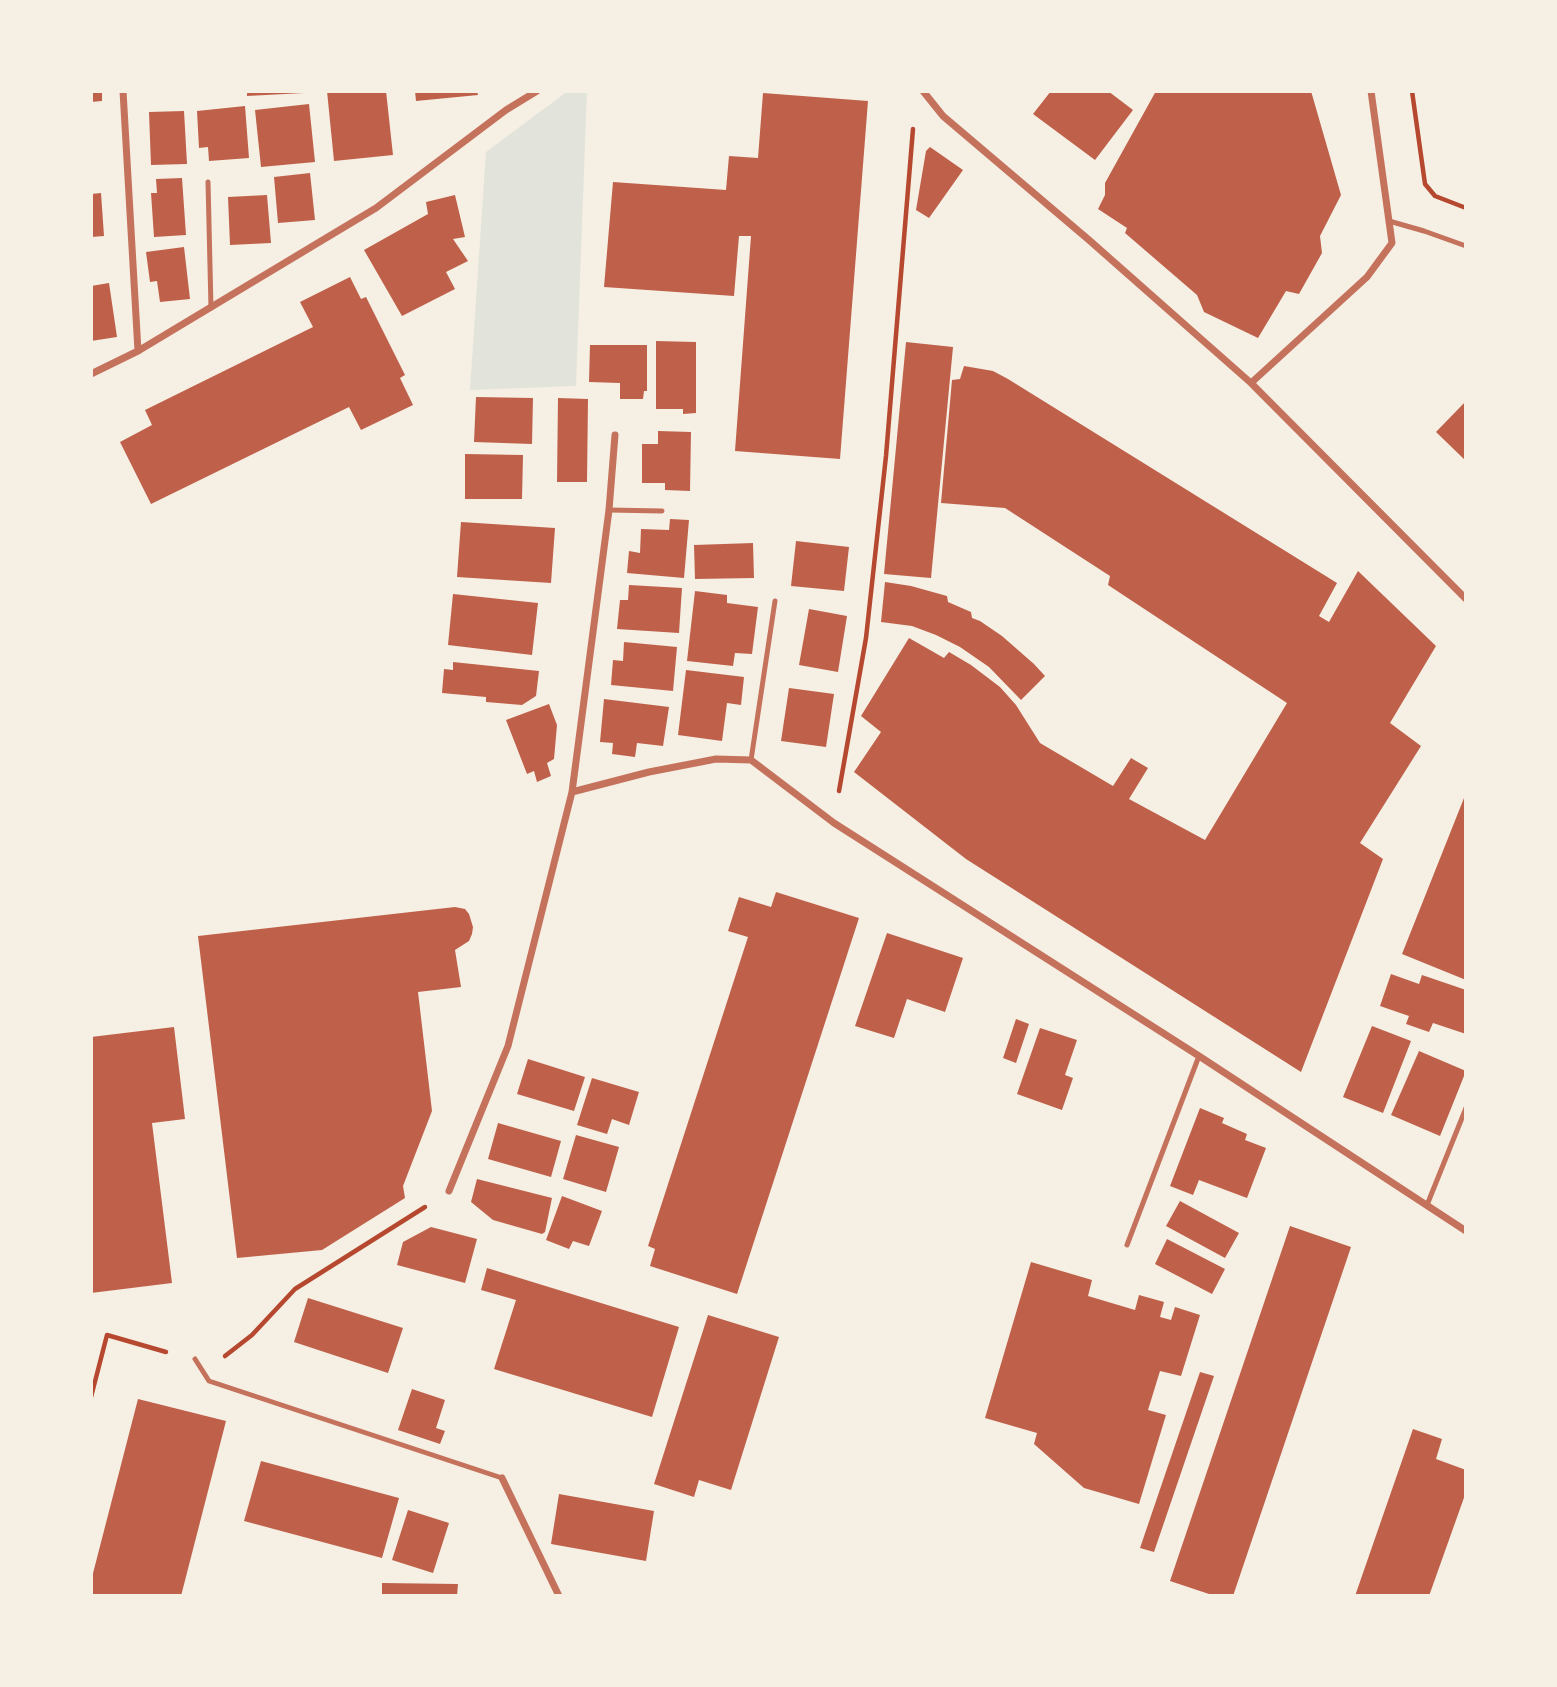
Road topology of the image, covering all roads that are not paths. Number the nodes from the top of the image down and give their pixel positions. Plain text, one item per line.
1 (123, 91) edge
2 (537, 91) edge
3 (923, 91) edge
4 (1371, 91) edge
5 (208, 182) dead end
6 (1389, 221) junction
7 (1466, 246) edge
8 (211, 308) junction
9 (138, 351) junction
10 (91, 374) edge
11 (1251, 383) junction
12 (615, 435) dead end
13 (610, 510) junction
14 (662, 511) dead end
15 (1466, 599) edge
16 (775, 601) dead end
17 (751, 760) junction
18 (572, 792) junction
19 (1199, 1056) junction
20 (1466, 1108) edge
21 (449, 1191) road end
22 (1427, 1205) junction
23 (1466, 1231) edge
24 (1127, 1245) dead end
25 (195, 1359) road end
26 (502, 1478) joint
27 (559, 1596) edge

1 - 9 street
2 - 8 street
3 - 11 street
4 - 6 street
5 - 8 lane
6 - 7 lane
6 - 11 street
8 - 9 street
9 - 10 street
11 - 15 street
12 - 13 street
13 - 14 lane
13 - 18 street
16 - 17 lane
17 - 18 street
17 - 19 street
18 - 21 street
19 - 22 street
19 - 24 lane
20 - 22 lane
22 - 23 street
25 - 26 lane
26 - 27 street

